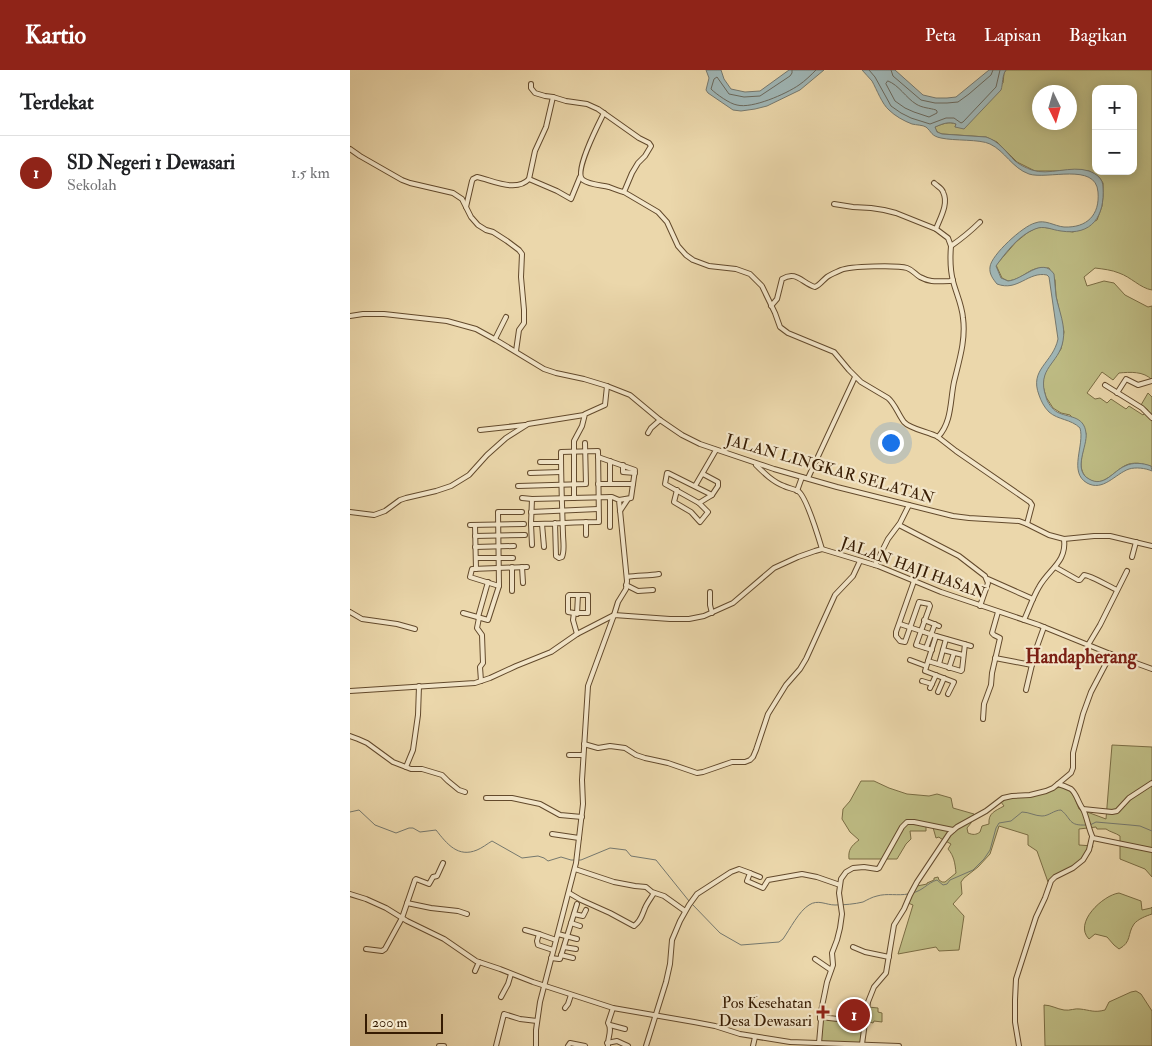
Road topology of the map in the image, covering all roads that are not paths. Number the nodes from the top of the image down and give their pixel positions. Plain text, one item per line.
1 (531, 84) dead end
2 (562, 91) dead end
3 (554, 97) junction
4 (560, 98) junction
5 (604, 113) junction
6 (350, 149) edge
7 (580, 177) junction
8 (529, 179) junction
9 (934, 183) dead end
10 (624, 192) junction
11 (834, 204) dead end
12 (466, 207) junction
13 (980, 222) dead end
14 (936, 230) junction
15 (951, 246) junction
16 (953, 280) junction
17 (771, 306) junction
18 (350, 316) edge
19 (506, 317) dead end
20 (495, 339) junction
21 (516, 351) junction
22 (855, 377) junction
23 (1152, 381) edge
24 (1105, 385) dead end
25 (607, 386) junction
26 (1117, 392) junction
27 (584, 415) junction
28 (1152, 418) edge
29 (660, 420) junction
30 (528, 424) junction
31 (480, 430) dead end
32 (648, 433) dead end
33 (938, 437) junction
34 (586, 443) dead end
35 (716, 450) junction
36 (574, 451) junction
37 (585, 451) junction
38 (598, 458) junction
39 (610, 461) junction
40 (540, 462) dead end
41 (561, 462) junction
42 (754, 463) junction
43 (561, 472) junction
44 (530, 473) dead end
45 (703, 474) junction
46 (805, 478) junction
47 (574, 484) junction
48 (598, 484) junction
49 (610, 484) junction
50 (633, 484) junction
51 (562, 485) junction
52 (518, 486) dead end
53 (695, 486) junction
54 (677, 490) junction
55 (797, 491) junction
56 (712, 495) junction
57 (610, 497) junction
58 (522, 498) dead end
59 (562, 498) junction
60 (574, 498) junction
61 (598, 498) junction
62 (532, 499) junction
63 (628, 499) junction
64 (619, 500) junction
65 (699, 503) junction
66 (909, 504) junction
67 (598, 509) junction
68 (562, 511) junction
69 (620, 511) junction
70 (350, 512) edge
71 (522, 512) dead end
72 (531, 512) junction
73 (586, 522) junction
74 (563, 523) junction
75 (498, 524) junction
76 (524, 524) dead end
77 (531, 524) junction
78 (542, 524) junction
79 (555, 524) junction
80 (1027, 524) junction
81 (899, 525) junction
82 (610, 527) dead end
83 (563, 534) junction
84 (520, 535) junction
85 (525, 535) dead end
86 (556, 535) junction
87 (586, 535) dead end
88 (475, 536) junction
89 (499, 536) junction
90 (1064, 539) junction
91 (520, 542) dead end
92 (1136, 542) junction
93 (499, 546) junction
94 (514, 546) dead end
95 (532, 546) dead end
96 (1152, 546) edge
97 (475, 547) junction
98 (544, 547) dead end
99 (822, 550) junction
100 (499, 557) junction
101 (1132, 557) dead end
102 (476, 558) junction
103 (513, 558) dead end
104 (860, 561) junction
105 (875, 565) junction
106 (512, 567) junction
107 (1055, 567) junction
108 (499, 568) junction
109 (476, 569) junction
110 (1127, 571) dead end
111 (659, 574) dead end
112 (627, 577) junction
113 (988, 579) junction
114 (914, 581) junction
115 (488, 582) junction
116 (523, 583) dead end
117 (626, 585) junction
118 (499, 586) junction
119 (653, 590) dead end
120 (1118, 590) junction
121 (512, 591) dead end
122 (710, 592) dead end
123 (578, 595) junction
124 (1033, 599) junction
125 (980, 606) junction
126 (350, 612) edge
127 (998, 612) junction
128 (712, 613) junction
129 (463, 614) dead end
130 (576, 614) junction
131 (614, 615) junction
132 (479, 617) junction
133 (924, 620) junction
134 (1024, 620) junction
135 (900, 624) junction
136 (910, 627) junction
137 (1044, 627) junction
138 (415, 629) dead end
139 (920, 631) junction
140 (577, 634) junction
141 (931, 635) junction
142 (936, 636) junction
143 (946, 639) junction
144 (965, 644) junction
145 (1088, 645) junction
146 (971, 646) dead end
147 (926, 648) junction
148 (932, 650) junction
149 (943, 650) junction
150 (954, 652) junction
151 (1111, 654) junction
152 (963, 655) junction
153 (995, 658) junction
154 (910, 660) dead end
155 (928, 661) junction
156 (939, 664) junction
157 (1032, 665) junction
158 (926, 666) junction
159 (949, 668) junction
160 (1152, 669) edge
161 (936, 675) junction
162 (944, 678) junction
163 (481, 681) junction
164 (922, 681) dead end
165 (419, 686) junction
166 (1026, 690) dead end
167 (350, 691) edge
168 (938, 692) dead end
169 (948, 694) dead end
170 (983, 719) dead end
171 (350, 736) edge
172 (584, 744) junction
173 (569, 755) dead end
174 (583, 755) junction
175 (406, 767) junction
176 (1152, 783) edge
177 (1058, 784) junction
178 (466, 792) dead end
179 (486, 798) dead end
180 (1083, 809) junction
181 (582, 817) junction
182 (953, 830) junction
183 (552, 834) dead end
184 (1092, 837) junction
185 (579, 838) junction
186 (1152, 850) edge
187 (443, 863) dead end
188 (575, 869) junction
189 (750, 873) junction
190 (760, 877) dead end
191 (840, 885) junction
192 (569, 893) junction
193 (654, 893) junction
194 (350, 894) edge
195 (407, 903) junction
196 (577, 904) dead end
197 (586, 910) dead end
198 (685, 911) junction
199 (467, 914) dead end
200 (574, 914) junction
201 (402, 918) junction
202 (571, 923) junction
203 (580, 926) dead end
204 (525, 930) dead end
205 (539, 934) junction
206 (558, 934) junction
207 (567, 937) junction
208 (577, 939) dead end
209 (556, 940) junction
210 (564, 947) junction
211 (853, 947) dead end
212 (366, 949) dead end
213 (576, 949) dead end
214 (553, 950) junction
215 (561, 956) junction
216 (889, 957) junction
217 (551, 958) junction
218 (573, 958) dead end
219 (815, 959) dead end
220 (479, 962) junction
221 (831, 970) junction
222 (475, 971) dead end
223 (511, 974) junction
224 (544, 986) junction
225 (571, 995) junction
226 (501, 997) dead end
227 (565, 1008) dead end
228 (613, 1008) junction
229 (655, 1016) junction
230 (820, 1017) junction
231 (537, 1022) junction
232 (865, 1022) junction
233 (610, 1025) junction
234 (625, 1029) dead end
235 (756, 1037) junction
236 (608, 1044) edge
237 (795, 1044) edge
238 (818, 1044) junction
239 (570, 1045) edge
240 (824, 1045) edge
241 (860, 1045) edge
242 (440, 1046) edge
243 (444, 1046) edge
244 (496, 1046) edge
245 (536, 1046) edge
246 (585, 1046) edge
247 (628, 1046) edge
248 (646, 1046) edge
249 (753, 1046) edge
250 (899, 1046) edge
251 (1019, 1046) edge

1 - 3 street
2 - 4 street
3 - 4 street
3 - 8 street
4 - 5 street
5 - 7 street
5 - 10 street
6 - 12 street
7 - 8 street
7 - 10 street
8 - 12 street
9 - 14 street
10 - 17 street
11 - 14 street
12 - 21 street
13 - 15 street
14 - 15 street
15 - 16 street
16 - 17 street
16 - 33 street
17 - 22 street
18 - 20 street, JALAN LINGKAR SELATAN
19 - 20 street
20 - 21 street, JALAN LINGKAR SELATAN
21 - 25 street, JALAN LINGKAR SELATAN
22 - 33 street
22 - 46 street
23 - 26 street
24 - 26 street
25 - 27 street
25 - 29 street, JALAN LINGKAR SELATAN
26 - 28 street
27 - 30 street
27 - 36 street
29 - 32 street
29 - 35 street, JALAN LINGKAR SELATAN
30 - 31 street
30 - 70 street
33 - 80 street
34 - 37 street
35 - 42 street, JALAN LINGKAR SELATAN
35 - 45 street
36 - 37 street
36 - 41 street
36 - 47 street
37 - 38 street
37 - 47 street
38 - 39 street
38 - 48 street
39 - 49 street
39 - 50 street
40 - 41 street
41 - 43 street
42 - 46 street, JALAN LINGKAR SELATAN
42 - 55 street
43 - 44 street
43 - 51 street
45 - 53 street
45 - 56 street
46 - 55 street
46 - 66 street, JALAN LINGKAR SELATAN
47 - 51 street
47 - 60 street
48 - 49 street
48 - 61 street
49 - 50 street
50 - 63 street
51 - 52 street
51 - 59 street
53 - 54 street
53 - 56 street
54 - 65 street
54 - 65 street
55 - 99 street
56 - 65 street
57 - 61 street
57 - 64 street
57 - 82 street
58 - 62 street
59 - 60 street
59 - 62 street
59 - 68 street
60 - 61 street
61 - 67 street
62 - 72 street
63 - 64 street
63 - 69 street
64 - 69 street
66 - 80 street, JALAN LINGKAR SELATAN
66 - 81 street
67 - 68 street
67 - 73 street
68 - 72 street
68 - 74 street
69 - 112 street
71 - 75 street
72 - 77 street
73 - 74 street
73 - 87 street
74 - 79 street
74 - 83 street
75 - 76 street
75 - 88 street
75 - 89 street
77 - 78 street
77 - 95 street
78 - 79 street
78 - 98 street
79 - 86 street
80 - 90 street, JALAN LINGKAR SELATAN
81 - 105 street
81 - 113 street
83 - 86 street
83 - 86 street
84 - 85 street
84 - 89 street
84 - 91 street
88 - 89 street
88 - 97 street
89 - 93 street
90 - 92 street, JALAN LINGKAR SELATAN
90 - 107 street
92 - 96 street, JALAN LINGKAR SELATAN
92 - 101 street
93 - 94 street
93 - 97 street
93 - 100 street
97 - 102 street
99 - 104 street, JALAN HAJI HASAN
99 - 128 street, JALAN HAJI HASAN
100 - 102 street
100 - 103 street
100 - 108 street
102 - 109 street
104 - 105 street, JALAN HAJI HASAN
104 - 172 street
105 - 114 street, JALAN HAJI HASAN
106 - 108 street
106 - 116 street
106 - 121 street
107 - 120 street
107 - 124 street
108 - 109 street
108 - 118 street
109 - 115 street
110 - 120 street
111 - 112 street
112 - 117 street
113 - 124 street
113 - 125 street
114 - 125 street, JALAN HAJI HASAN
114 - 135 street
115 - 118 street
115 - 132 street
117 - 119 street
117 - 131 street
118 - 132 street
120 - 145 street
122 - 128 street
123 - 130 street
123 - 130 street
123 - 130 street
124 - 134 street
125 - 127 street, JALAN HAJI HASAN
126 - 138 street
127 - 134 street, JALAN HAJI HASAN
127 - 153 street
128 - 131 street, JALAN HAJI HASAN
129 - 132 street
130 - 140 street
131 - 140 street
131 - 172 street
132 - 163 street
133 - 136 street
133 - 139 street
133 - 141 street
134 - 137 street, JALAN HAJI HASAN
135 - 136 street
135 - 136 street
136 - 139 street
137 - 145 street, JALAN HAJI HASAN
137 - 157 street
139 - 141 street
139 - 147 street
140 - 163 street
141 - 142 street
141 - 147 street
142 - 143 street
142 - 148 street
143 - 144 street
143 - 149 street
144 - 146 street
144 - 152 street
145 - 151 street, JALAN HAJI HASAN
147 - 148 street
148 - 155 street
149 - 150 street
149 - 156 street
150 - 152 street
150 - 159 street
151 - 160 street, JALAN HAJI HASAN
151 - 177 street
152 - 159 street
153 - 157 street
153 - 170 street
154 - 158 street
155 - 156 street
155 - 158 street
156 - 159 street
157 - 166 street
158 - 161 street
161 - 162 street
161 - 164 street
162 - 168 street
162 - 169 street
163 - 165 street
165 - 167 street
165 - 175 street
171 - 175 street
172 - 174 street
173 - 174 street
174 - 181 street
175 - 178 street
176 - 180 street
177 - 180 street
177 - 182 street
179 - 181 street
180 - 184 street
181 - 185 street
182 - 191 street
182 - 216 street
183 - 185 street
184 - 186 street
184 - 251 street
185 - 188 street
187 - 195 street
188 - 192 street
188 - 193 street
189 - 190 street
189 - 191 street
189 - 198 street
191 - 221 street
192 - 193 street
192 - 206 street
193 - 198 street
194 - 201 street
195 - 199 street
195 - 201 street
196 - 200 street
197 - 200 street
198 - 229 street
200 - 202 street
201 - 212 street
201 - 220 street
202 - 203 street
202 - 207 street
204 - 205 street
205 - 209 street
205 - 214 street
206 - 207 street
206 - 209 street
207 - 208 street
207 - 210 street
209 - 214 street
210 - 213 street
210 - 215 street
211 - 216 street
214 - 217 street
215 - 217 street
215 - 218 street
216 - 232 street
217 - 224 street
219 - 221 street
220 - 222 street
220 - 223 street
221 - 230 street
223 - 224 street
223 - 226 street
224 - 225 street
224 - 231 street
225 - 227 street
225 - 228 street
228 - 229 street
228 - 233 street
229 - 235 street
229 - 248 street
230 - 232 street
230 - 238 street
231 - 244 street
231 - 245 street
232 - 241 street
233 - 234 street
233 - 236 street
235 - 237 street
235 - 249 street
236 - 247 street
237 - 238 street
238 - 240 street
239 - 246 street
240 - 241 street
241 - 250 street
242 - 243 street

